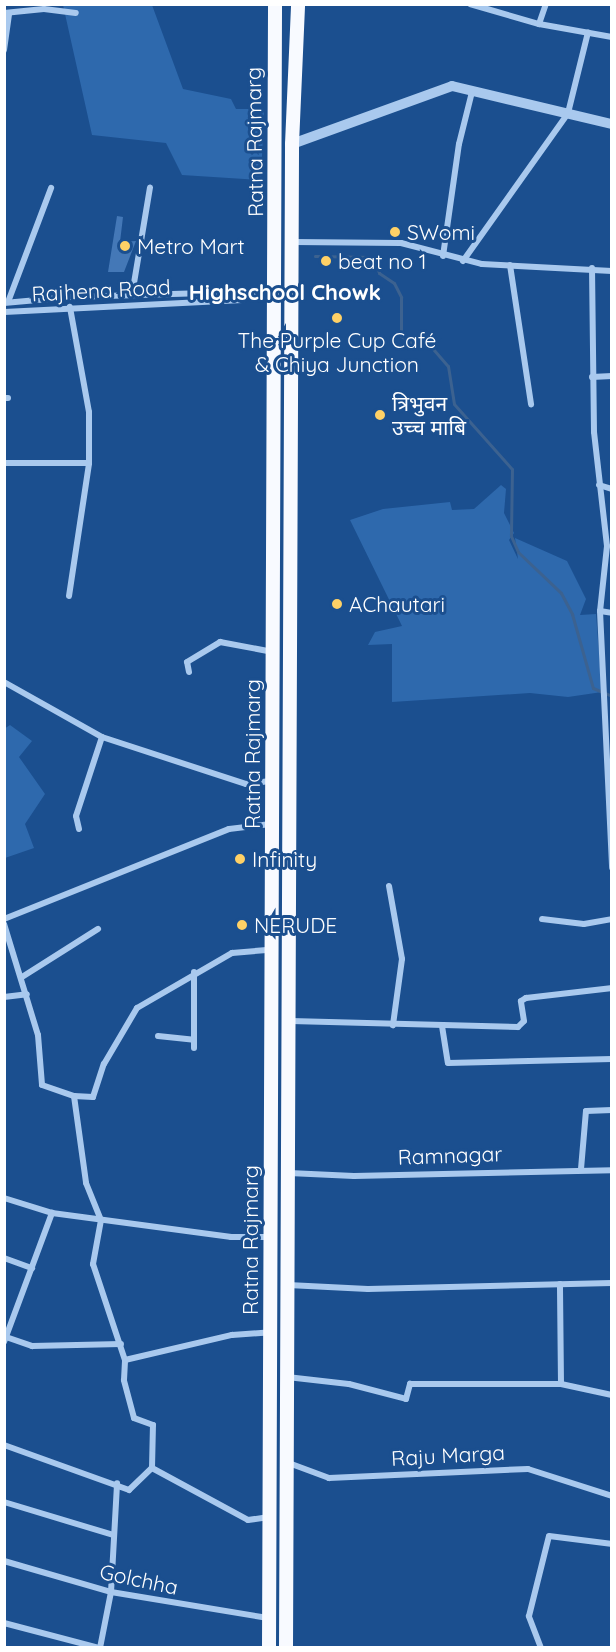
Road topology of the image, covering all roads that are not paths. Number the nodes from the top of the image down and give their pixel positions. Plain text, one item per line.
1 (274, 4) edge
2 (298, 4) edge
3 (470, 4) edge
4 (546, 4) edge
5 (52, 7) edge
6 (7, 13) edge
7 (75, 13) dead end
8 (539, 24) junction
9 (588, 32) junction
10 (612, 37) edge
11 (4, 50) edge
12 (472, 92) junction
13 (568, 113) junction
14 (612, 124) edge
15 (292, 144) junction
16 (150, 187) dead end
17 (51, 188) dead end
18 (294, 242) junction
19 (443, 256) junction
20 (463, 261) junction
21 (510, 265) junction
22 (592, 268) junction
23 (612, 271) edge
24 (132, 295) junction
25 (143, 295) junction
26 (241, 296) junction
27 (274, 296) junction
28 (36, 299) junction
29 (6, 303) edge
30 (143, 303) junction
31 (70, 307) junction
32 (36, 308) junction
33 (4, 312) edge
34 (612, 376) edge
35 (592, 377) junction
36 (531, 404) dead end
37 (89, 463) junction
38 (4, 464) edge
39 (599, 485) junction
40 (612, 489) edge
41 (69, 597) dead end
42 (600, 611) junction
43 (612, 613) edge
44 (274, 652) junction
45 (189, 672) dead end
46 (4, 682) edge
47 (102, 737) junction
48 (273, 781) junction
49 (272, 824) junction
50 (79, 830) dead end
51 (612, 868) edge
52 (389, 886) dead end
53 (4, 919) edge
54 (542, 919) dead end
55 (612, 919) edge
56 (4, 924) edge
57 (98, 929) dead end
58 (270, 950) junction
59 (194, 972) junction
60 (22, 977) junction
61 (612, 988) edge
62 (27, 994) junction
63 (4, 997) edge
64 (291, 1021) junction
65 (393, 1025) junction
66 (442, 1026) junction
67 (158, 1036) dead end
68 (194, 1040) junction
69 (194, 1048) dead end
70 (612, 1059) edge
71 (74, 1096) junction
72 (612, 1110) edge
73 (581, 1169) junction
74 (612, 1170) edge
75 (290, 1173) junction
76 (4, 1198) edge
77 (52, 1213) junction
78 (101, 1220) junction
79 (270, 1237) junction
80 (4, 1258) edge
81 (32, 1268) junction
82 (612, 1283) edge
83 (560, 1284) junction
84 (288, 1285) junction
85 (272, 1332) junction
86 (5, 1340) edge
87 (121, 1344) junction
88 (125, 1360) junction
89 (287, 1377) junction
90 (561, 1384) junction
91 (612, 1395) edge
92 (4, 1445) edge
93 (286, 1462) junction
94 (152, 1468) junction
95 (117, 1482) junction
96 (612, 1496) edge
97 (4, 1502) edge
98 (269, 1518) junction
99 (113, 1535) junction
100 (612, 1544) edge
101 (4, 1561) edge
102 (111, 1592) junction
103 (268, 1618) junction
104 (4, 1623) edge
105 (99, 1647) edge
106 (268, 1647) edge
107 (286, 1647) edge
108 (541, 1647) edge

1 - 27 highway, Ratna Rajmarg
2 - 15 highway, Ratna Rajmarg
3 - 8 street
4 - 8 street
5 - 6 street
5 - 7 street
6 - 11 street
8 - 9 street
9 - 10 street
9 - 13 street
12 - 13 street
12 - 15 street
12 - 19 street
13 - 14 street
13 - 20 street
15 - 18 highway, Ratna Rajmarg
16 - 24 street
17 - 29 street
18 - 19 street
18 - 64 highway, Ratna Rajmarg
19 - 20 street
20 - 21 street
21 - 22 street
21 - 36 street
22 - 23 street
22 - 35 street
24 - 25 street, Rajhena Road
24 - 28 street, Rajhena Road
25 - 26 street, Rajhena Road
25 - 30 street
26 - 27 street
26 - 30 street, Rajhena Road
27 - 44 highway, Ratna Rajmarg
28 - 29 street, Rajhena Road
28 - 32 street
30 - 31 street, Rajhena Road
31 - 32 street, Rajhena Road
31 - 37 street
32 - 33 street, Rajhena Road
34 - 35 street
35 - 39 street
37 - 38 street
37 - 41 street
39 - 40 street
39 - 42 street
42 - 43 street
42 - 51 street
44 - 45 street
44 - 48 highway, Ratna Rajmarg
46 - 47 street
47 - 48 street
47 - 50 street
48 - 49 highway, Ratna Rajmarg
49 - 53 street
49 - 58 highway, Ratna Rajmarg
52 - 65 street
54 - 55 street
56 - 60 street
57 - 60 street
58 - 59 street
58 - 79 highway, Ratna Rajmarg
59 - 68 street
59 - 71 street
60 - 62 street
61 - 66 street
62 - 63 street
62 - 71 street
64 - 65 street
64 - 75 highway, Ratna Rajmarg
65 - 66 street
66 - 70 street
67 - 68 street
68 - 69 street
71 - 78 street
72 - 73 street
73 - 74 street, Ramnagar
73 - 75 street, Ramnagar
75 - 84 highway, Ratna Rajmarg
76 - 77 street
77 - 78 street
77 - 81 street
78 - 79 street
78 - 87 street
79 - 85 highway, Ratna Rajmarg
80 - 81 street
81 - 86 street
82 - 83 street
83 - 84 street
83 - 90 street
84 - 89 highway, Ratna Rajmarg
85 - 88 street
85 - 98 highway, Ratna Rajmarg
86 - 87 street
87 - 88 street
88 - 94 street
89 - 90 street
89 - 93 highway, Ratna Rajmarg
90 - 91 street
92 - 95 street
93 - 96 street, Raju Marga
93 - 107 highway, Ratna Rajmarg
94 - 95 street
94 - 98 street
95 - 99 street
97 - 99 street
98 - 103 highway, Ratna Rajmarg
99 - 102 street
100 - 108 street
101 - 102 street, Golchha
102 - 103 street, Golchha
102 - 105 street
103 - 106 highway, Ratna Rajmarg
104 - 105 street

